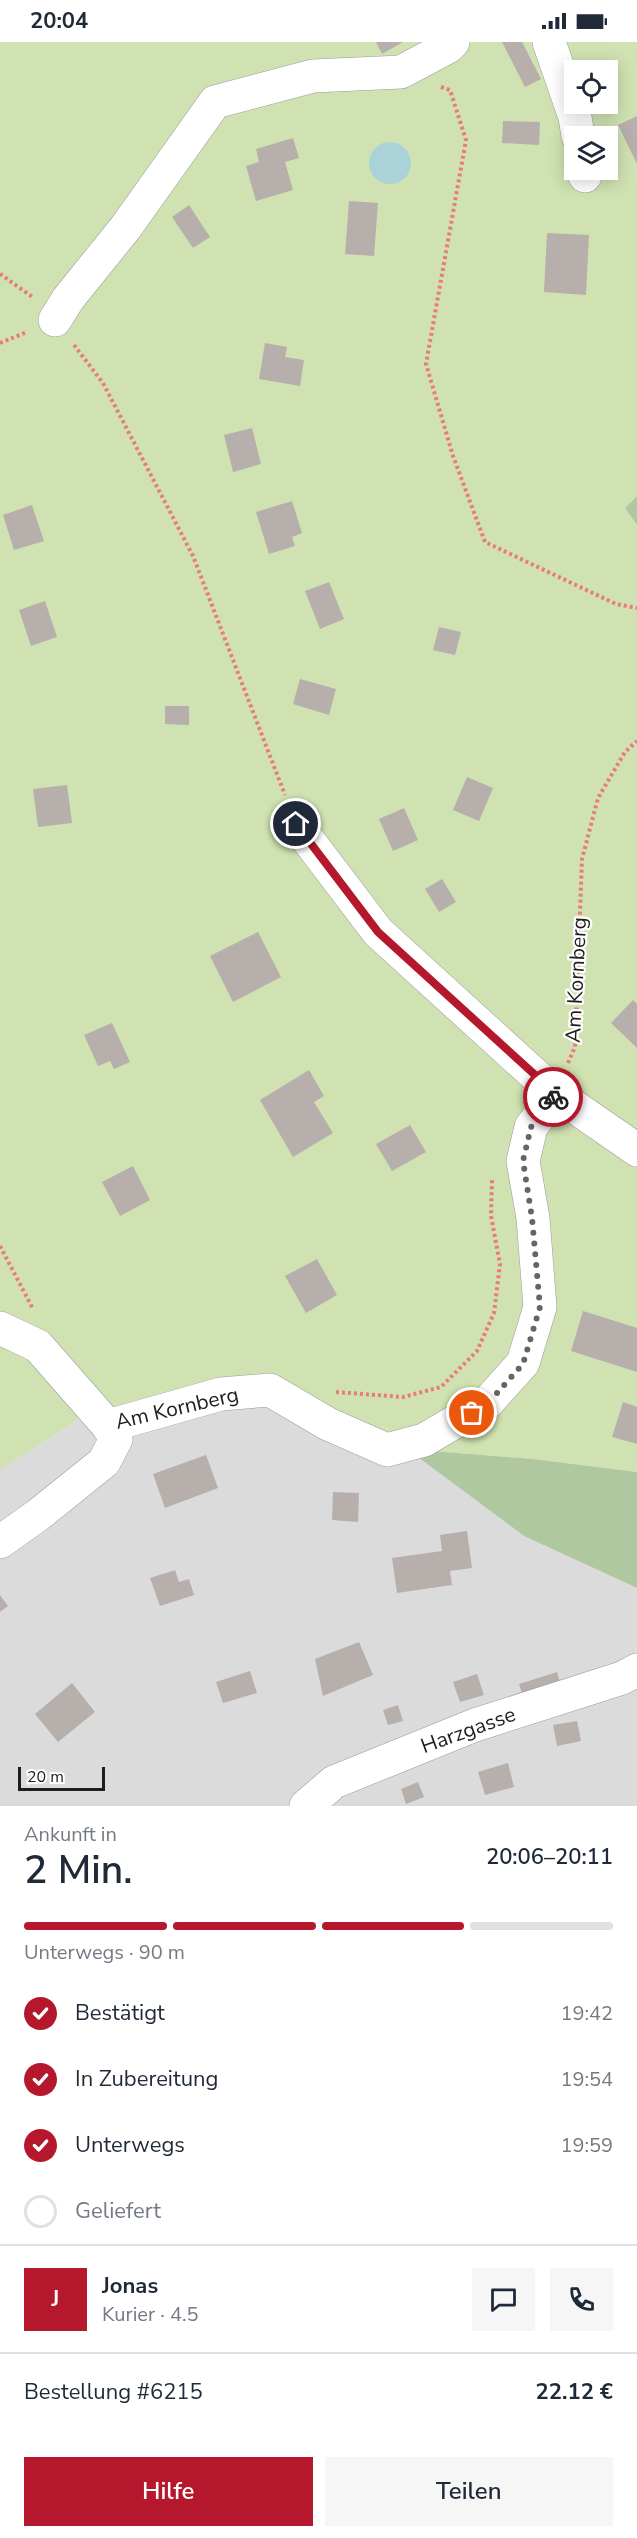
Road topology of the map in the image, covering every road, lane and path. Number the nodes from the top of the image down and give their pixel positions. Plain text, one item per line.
1 (453, 42) edge
2 (549, 42) edge
3 (401, 72) junction
4 (576, 126) edge
5 (0, 274) edge
6 (55, 320) junction
7 (637, 608) edge
8 (637, 741) edge
9 (296, 824) joint
10 (556, 1094) junction
11 (637, 1150) edge
12 (492, 1174) dead end
13 (0, 1246) edge
14 (0, 1328) edge
15 (38, 1346) junction
16 (326, 1391) dead end
17 (108, 1426) junction
18 (0, 1542) edge
19 (637, 1670) edge
20 (306, 1806) edge

1 - 3 lane
2 - 4 lane
3 - 6 lane
3 - 7 path
5 - 6 path
6 - 9 path
8 - 10 path, Am Kornberg
9 - 10 lane
10 - 11 lane
10 - 17 lane, Am Kornberg
12 - 16 path
13 - 15 path
14 - 15 lane, Am Kornberg
15 - 17 lane, Am Kornberg
17 - 18 lane
19 - 20 lane, Harzgasse

